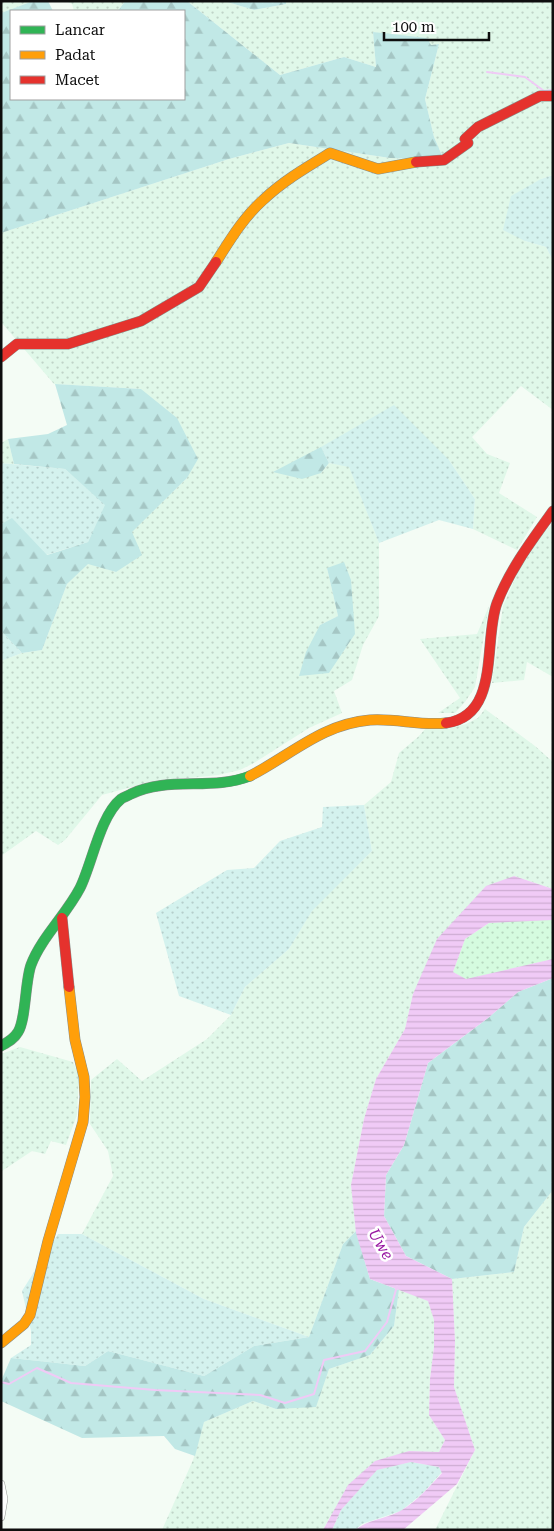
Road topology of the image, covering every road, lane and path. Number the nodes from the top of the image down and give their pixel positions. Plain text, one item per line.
1 (553, 96) edge
2 (1, 357) edge
3 (553, 511) edge
4 (62, 918) junction
5 (1, 1046) edge
6 (1, 1344) edge
7 (1, 1484) edge
8 (1, 1517) edge

1 - 2 street
3 - 4 street
4 - 5 street
4 - 6 street
7 - 8 street

